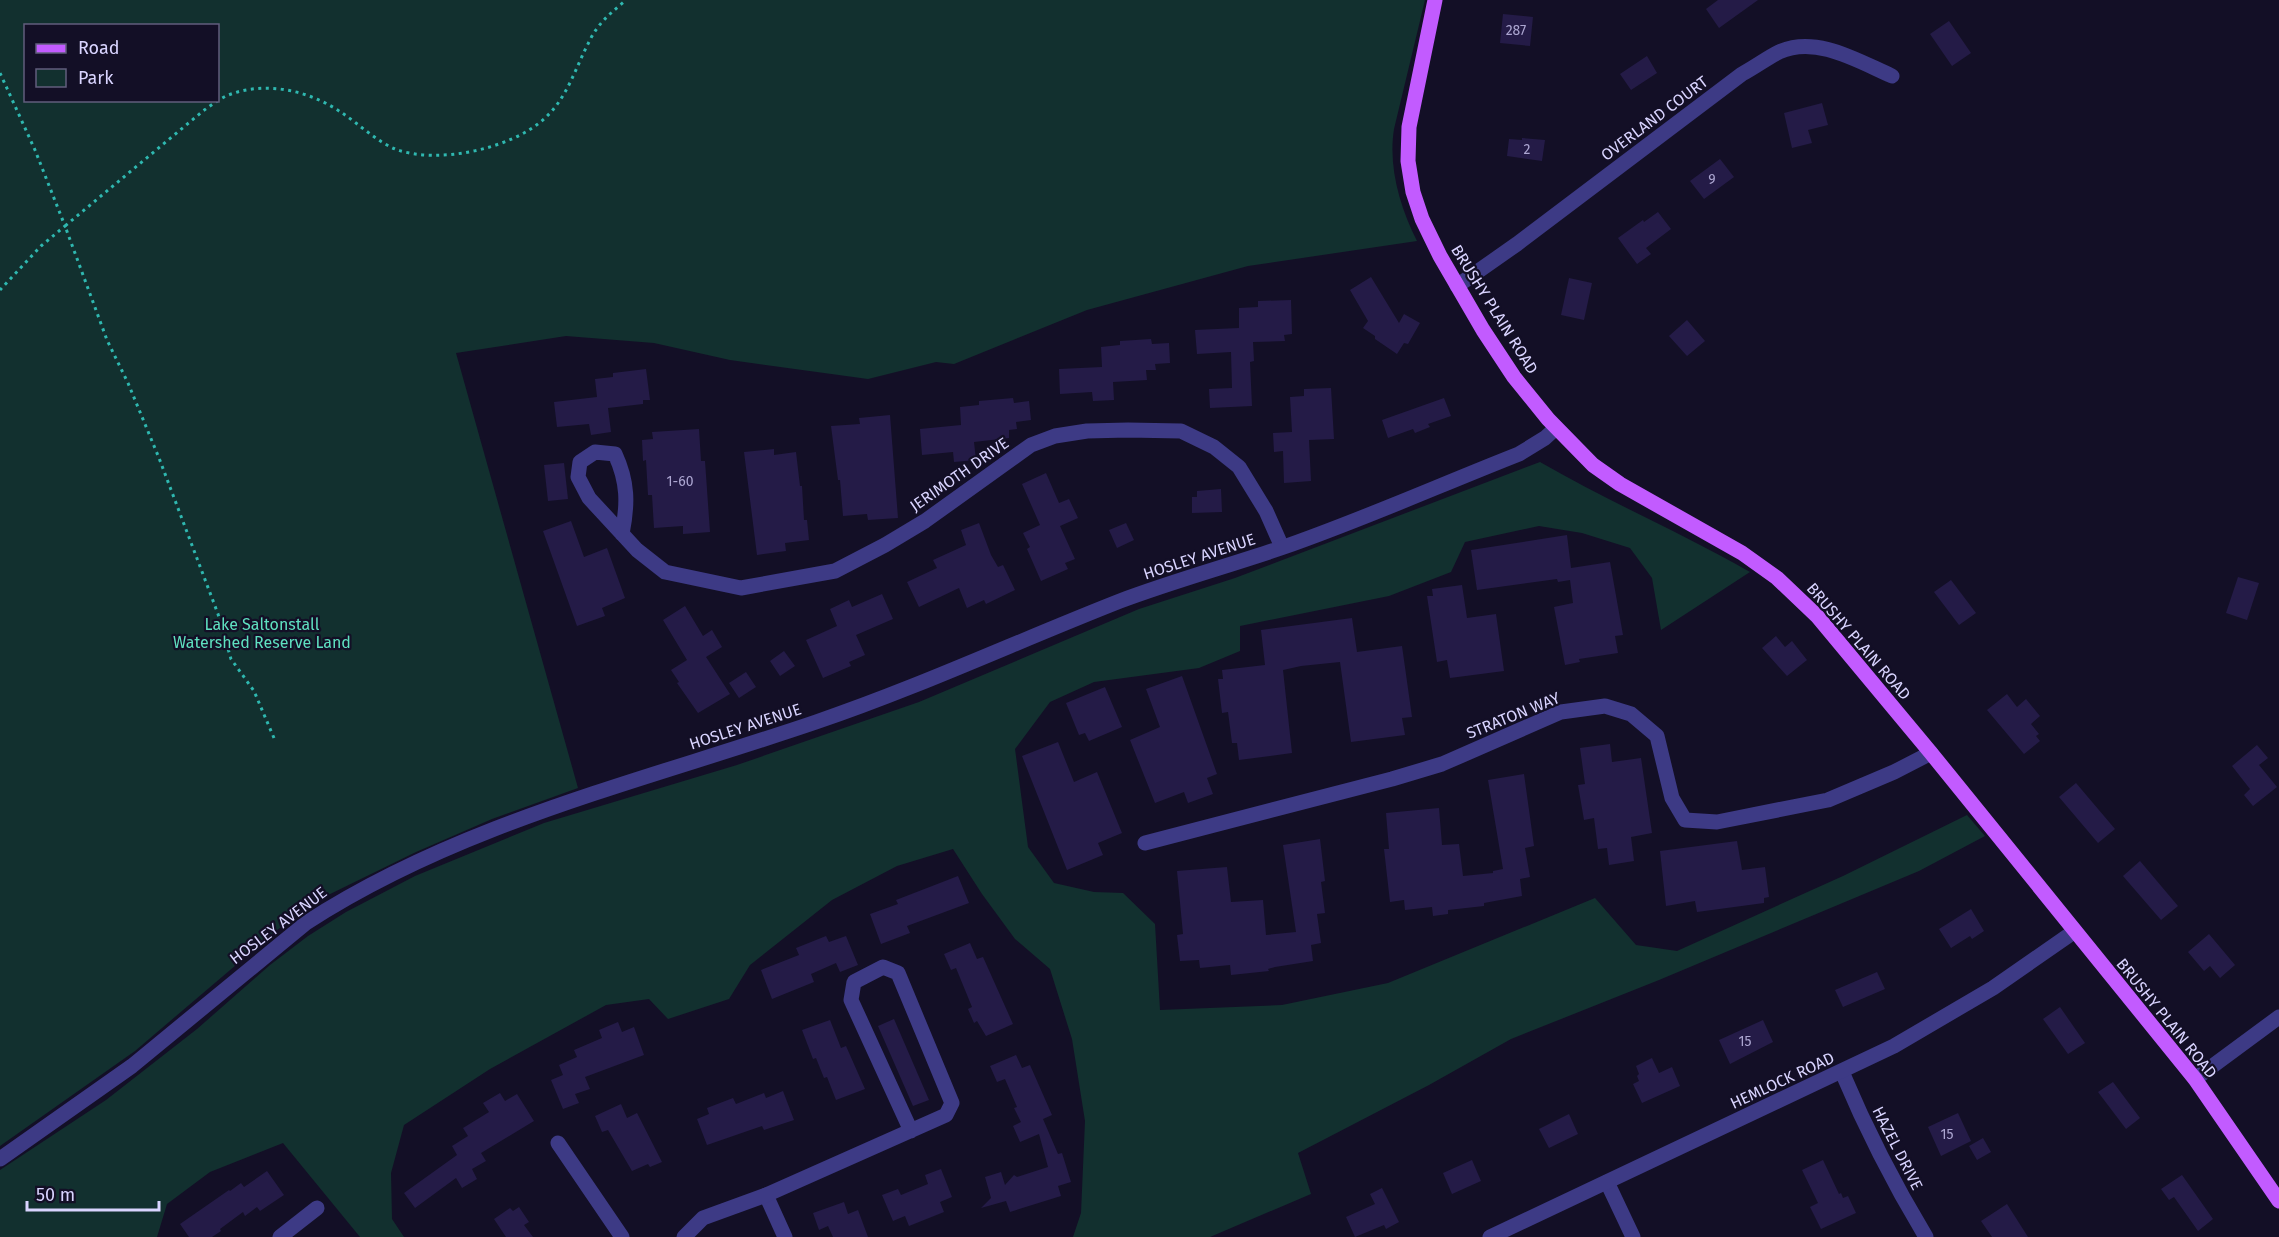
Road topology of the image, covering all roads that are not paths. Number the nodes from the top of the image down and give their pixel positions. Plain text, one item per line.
1 (1435, 0) edge
2 (1892, 76) dead end
3 (1457, 286) junction
4 (1556, 428) junction
5 (622, 534) junction
6 (1282, 547) junction
7 (1931, 753) junction
8 (1145, 843) dead end
9 (2075, 931) junction
10 (2279, 1017) edge
11 (1842, 1072) junction
12 (2195, 1079) junction
13 (911, 1131) junction
14 (558, 1143) dead end
15 (0, 1159) edge
16 (1607, 1182) junction
17 (766, 1195) junction
18 (2279, 1200) edge
19 (317, 1208) dead end
20 (280, 1237) edge
21 (622, 1237) edge
22 (684, 1237) edge
23 (785, 1237) edge
24 (1490, 1237) edge
25 (1633, 1237) edge
26 (1926, 1237) edge

1 - 3 main road, BRUSHY PLAIN ROAD
2 - 3 street, OVERLAND COURT
3 - 4 main road, BRUSHY PLAIN ROAD
4 - 6 street, HOSLEY AVENUE
4 - 7 main road, BRUSHY PLAIN ROAD
5 - 5 street, JERIMOTH DRIVE
5 - 6 street, JERIMOTH DRIVE
6 - 15 street, HOSLEY AVENUE
7 - 8 street, STRATON WAY
7 - 9 main road, BRUSHY PLAIN ROAD
9 - 11 street, HEMLOCK ROAD
9 - 12 main road, BRUSHY PLAIN ROAD
10 - 12 street
11 - 16 street, HEMLOCK ROAD
11 - 26 street, HAZEL DRIVE
12 - 18 main road, BRUSHY PLAIN ROAD
13 - 13 street
13 - 17 street
14 - 21 street
16 - 24 street, HEMLOCK ROAD
16 - 25 street
17 - 22 street
17 - 23 street
19 - 20 street

